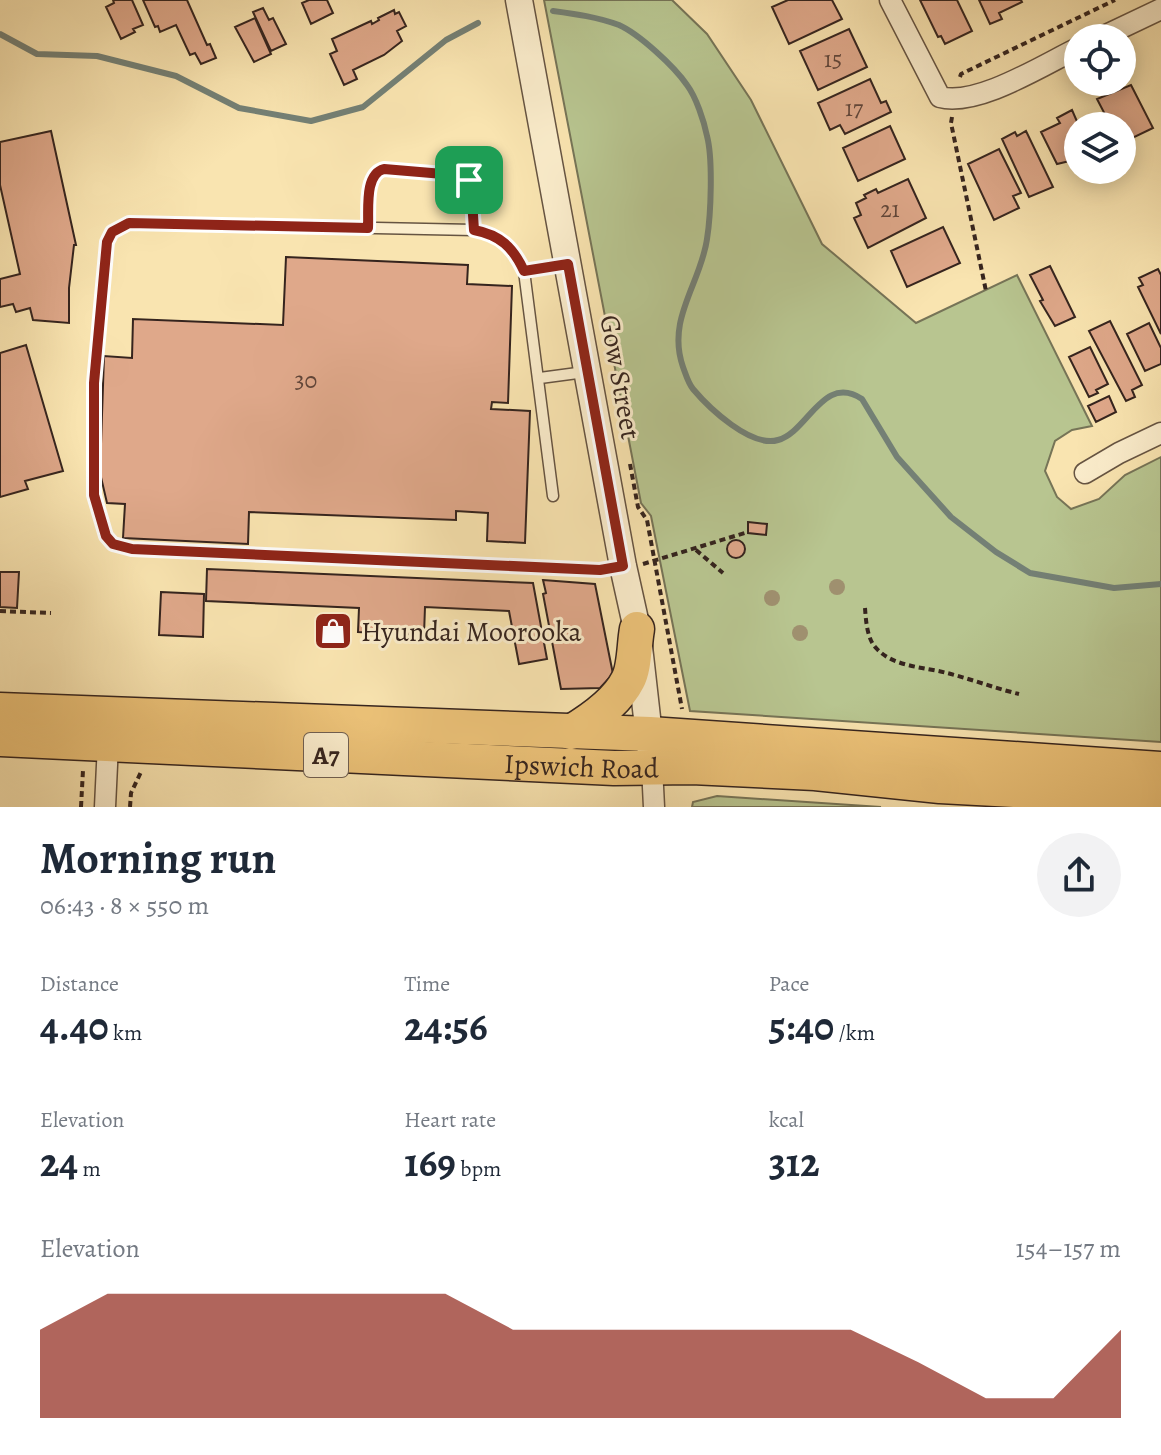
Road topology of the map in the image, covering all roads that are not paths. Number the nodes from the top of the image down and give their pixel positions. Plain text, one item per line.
1 (519, 0) edge
2 (890, 0) edge
3 (1161, 9) edge
4 (1129, 24) edge
5 (1064, 55) edge
6 (368, 228) junction
7 (474, 230) junction
8 (568, 264) junction
9 (524, 271) junction
10 (587, 372) junction
11 (540, 378) junction
12 (1161, 433) edge
13 (1085, 473) dead end
14 (553, 496) dead end
15 (632, 566) junction
16 (637, 629) junction
17 (0, 710) edge
18 (571, 732) junction
19 (0, 739) edge
20 (108, 744) junction
21 (651, 751) junction
22 (1161, 769) edge
23 (1161, 798) edge
24 (105, 807) edge
25 (654, 807) edge

1 - 8 street, Gow Street
2 - 5 street
3 - 4 street
6 - 7 lane
6 - 7 lane
6 - 15 lane
7 - 9 lane
8 - 9 lane
8 - 10 street, Gow Street
9 - 11 lane
10 - 11 lane
10 - 15 street, Gow Street
11 - 14 lane
12 - 13 street
15 - 16 street, Gow Street
16 - 18 highway
16 - 21 street, Gow Street
17 - 18 highway, Ipswich Road / A7
18 - 21 highway, Ipswich Road / A7
19 - 20 highway, Ipswich Road / A7
20 - 21 highway, Ipswich Road / A7
20 - 24 street
21 - 22 highway, Ipswich Road / A7
21 - 23 highway, Ipswich Road / A7
21 - 25 street

